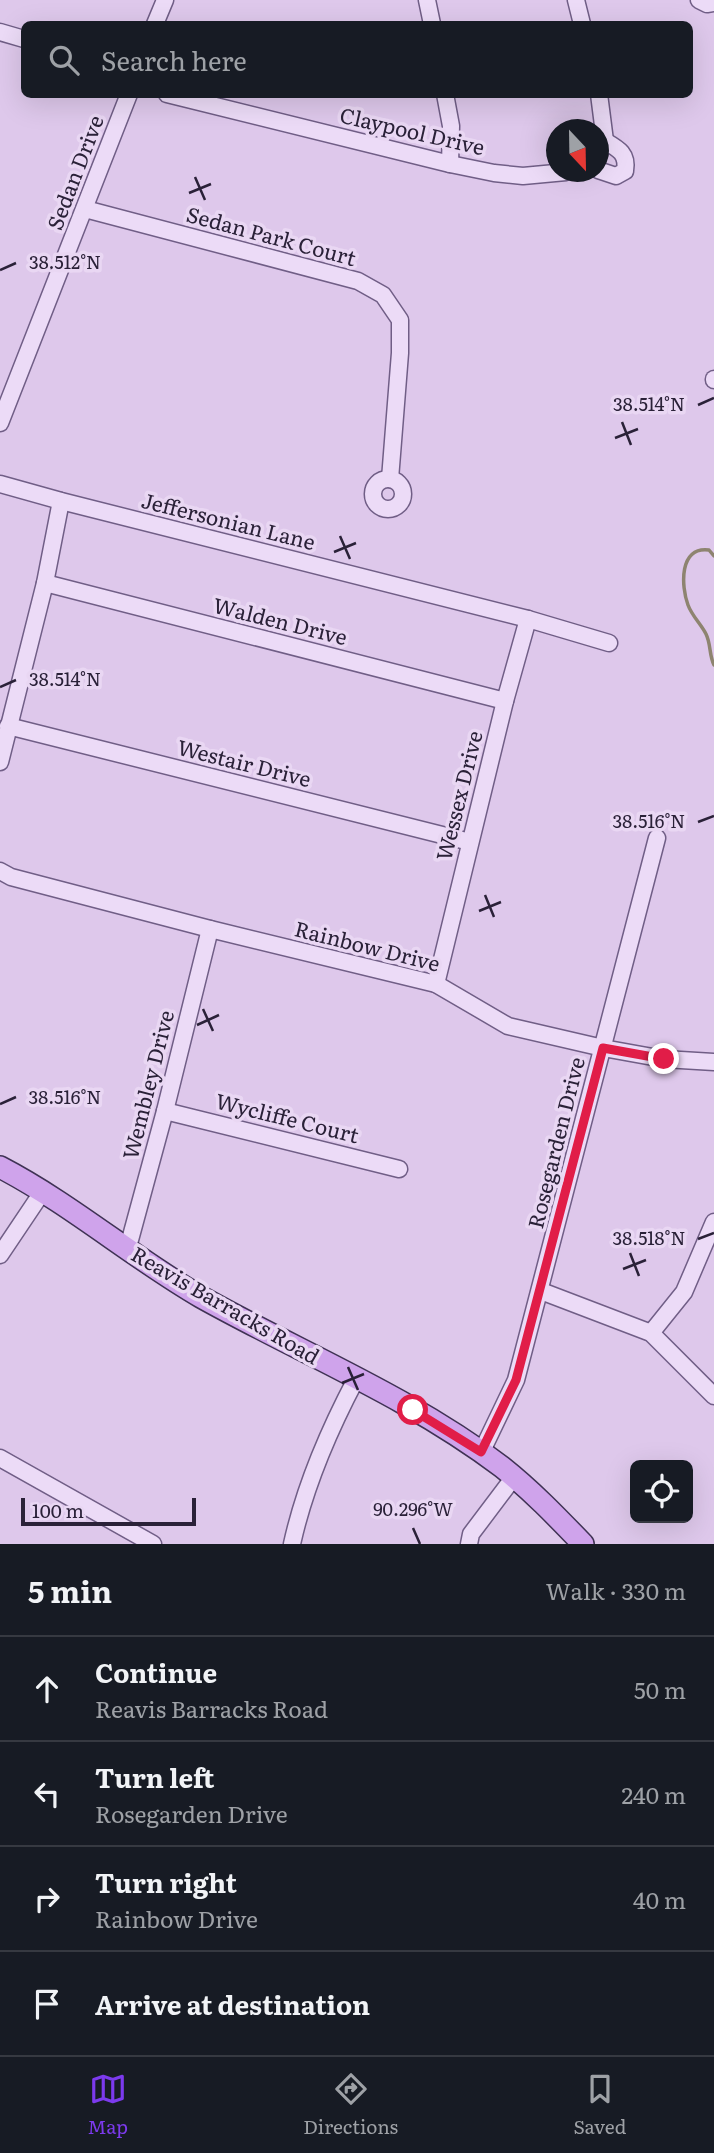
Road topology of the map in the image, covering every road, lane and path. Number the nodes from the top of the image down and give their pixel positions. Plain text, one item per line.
1 (165, 0) edge
2 (427, 0) edge
3 (576, 0) edge
4 (156, 21) edge
5 (431, 21) edge
6 (581, 21) edge
7 (0, 32) edge
8 (21, 38) edge
9 (127, 98) edge
10 (183, 98) edge
11 (446, 98) edge
12 (598, 98) edge
13 (600, 119) edge
14 (609, 150) edge
15 (450, 164) junction
16 (546, 174) edge
17 (609, 174) edge
18 (85, 209) junction
19 (0, 423) edge
20 (390, 479) dead end
21 (0, 484) edge
22 (61, 501) junction
23 (45, 583) junction
24 (528, 619) junction
25 (609, 643) dead end
26 (505, 701) junction
27 (8, 726) junction
28 (0, 762) edge
29 (657, 838) dead end
30 (470, 842) junction
31 (2, 874) edge
32 (210, 929) junction
33 (436, 984) junction
34 (603, 1048) junction
35 (714, 1062) edge
36 (165, 1111) junction
37 (0, 1167) edge
38 (399, 1169) dead end
39 (43, 1191) junction
40 (714, 1222) edge
41 (127, 1251) junction
42 (0, 1255) edge
43 (541, 1291) junction
44 (651, 1332) junction
45 (356, 1379) junction
46 (714, 1396) edge
47 (481, 1452) junction
48 (0, 1458) edge
49 (514, 1477) junction
50 (153, 1544) edge
51 (292, 1544) edge
52 (469, 1544) edge
53 (583, 1544) edge

1 - 4 street
2 - 5 street
3 - 6 street
7 - 8 street
9 - 18 street, Sedan Drive
10 - 15 street, Claypool Drive
11 - 15 street
12 - 13 street
14 - 17 street
15 - 16 street, Claypool Drive
18 - 19 street, Sedan Drive
18 - 20 street, Sedan Park Court
21 - 22 street, Jeffersonian Lane
22 - 23 street
22 - 24 street, Jeffersonian Lane
23 - 26 street, Walden Drive
23 - 27 street
24 - 25 street, Jeffersonian Lane
24 - 26 street, Wessex Drive
26 - 30 street, Wessex Drive
27 - 28 street
27 - 30 street, Westair Drive
29 - 34 street, Rosegarden Drive
30 - 33 street, Wessex Drive
31 - 32 street, Rainbow Drive
32 - 33 street, Rainbow Drive
32 - 36 street, Wembley Drive
33 - 34 street, Rainbow Drive
34 - 35 street, Rainbow Drive
34 - 43 street, Rosegarden Drive
36 - 38 street, Wycliffe Court
36 - 41 street, Wembley Drive
37 - 39 main road, Reavis Barracks Road
39 - 41 main road, Reavis Barracks Road
39 - 42 street
40 - 44 street
41 - 45 main road, Reavis Barracks Road
43 - 44 street
43 - 47 street, Rosegarden Drive
44 - 46 street
45 - 47 main road, Reavis Barracks Road
45 - 51 street
47 - 49 main road, Reavis Barracks Road
48 - 50 street
49 - 52 street
49 - 53 main road, Reavis Barracks Road

